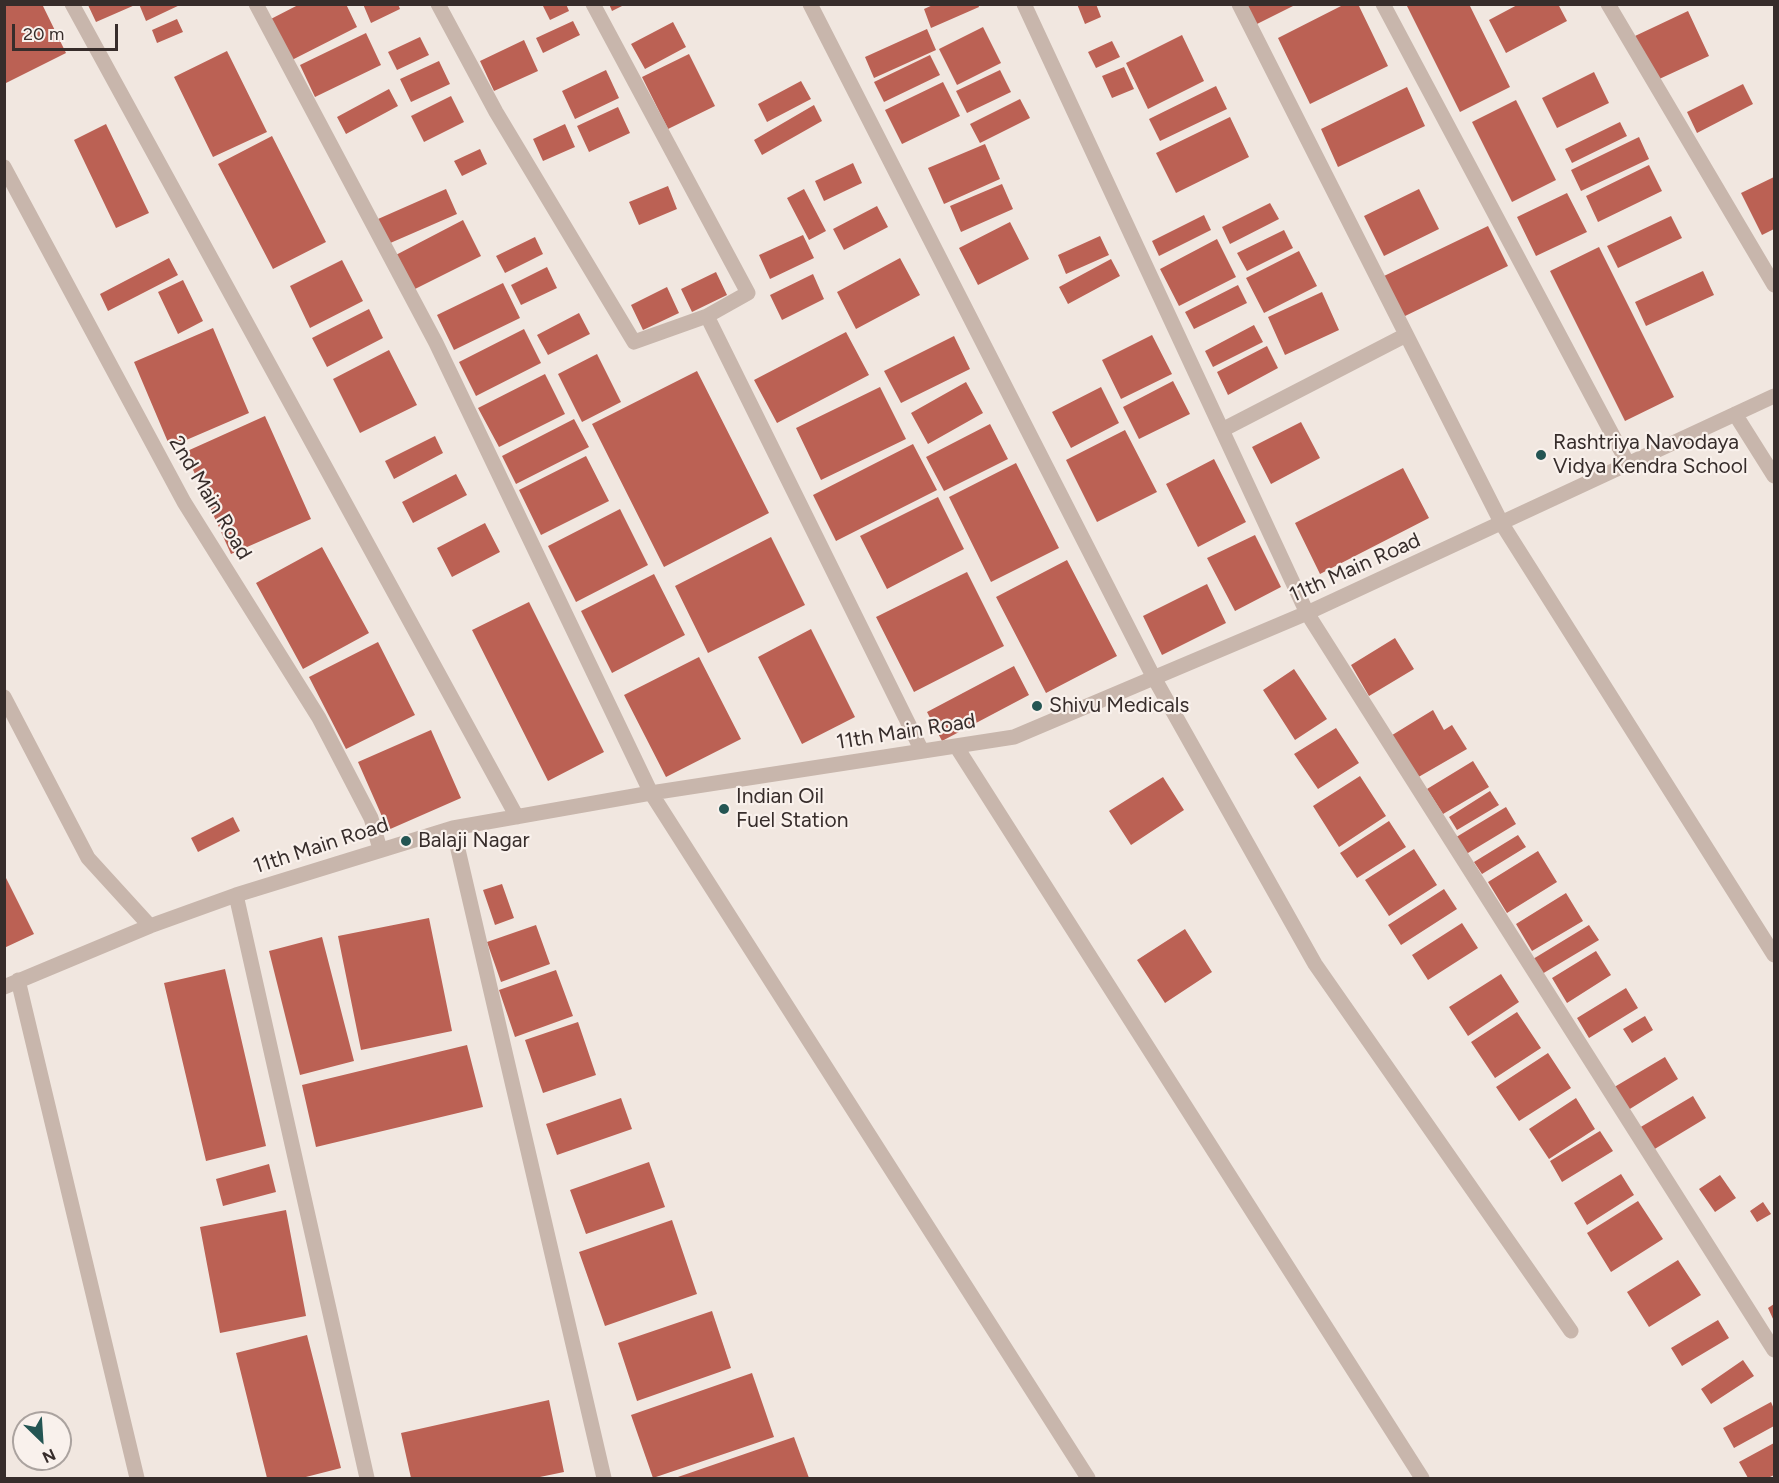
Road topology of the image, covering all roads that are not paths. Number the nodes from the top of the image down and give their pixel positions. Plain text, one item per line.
1 (72, 4) edge
2 (256, 4) edge
3 (438, 4) edge
4 (593, 4) edge
5 (810, 4) edge
6 (1024, 4) edge
7 (1239, 4) edge
8 (1383, 4) edge
9 (1608, 4) edge
10 (4, 167) edge
11 (1774, 285) edge
12 (708, 316) junction
13 (1406, 335) junction
14 (1774, 396) edge
15 (1735, 414) junction
16 (1222, 430) junction
17 (1628, 464) junction
18 (1774, 476) edge
19 (1502, 524) junction
20 (1307, 613) junction
21 (1153, 676) junction
22 (4, 697) edge
23 (956, 746) junction
24 (922, 751) junction
25 (651, 793) junction
26 (517, 817) junction
27 (453, 828) junction
28 (380, 849) junction
29 (236, 895) junction
30 (150, 926) junction
31 (1774, 955) edge
32 (18, 980) junction
33 (4, 987) edge
34 (1571, 1331) dead end
35 (1774, 1350) edge
36 (137, 1479) edge
37 (367, 1479) edge
38 (604, 1479) edge
39 (1089, 1479) edge
40 (1422, 1479) edge

1 - 26 street
2 - 25 street
3 - 12 street
4 - 12 street
5 - 21 street
6 - 16 street
7 - 13 street
8 - 17 street
9 - 11 street
10 - 28 street, 2nd Main Road
12 - 24 street
13 - 16 street
13 - 19 street
14 - 15 street, 11th Main Road
15 - 17 street, 11th Main Road
15 - 18 street
16 - 20 street
17 - 19 street, 11th Main Road
19 - 20 street, 11th Main Road
19 - 31 street
20 - 21 street, 11th Main Road
20 - 35 street
21 - 23 street, 11th Main Road
21 - 34 street
22 - 30 street
23 - 24 street, 11th Main Road
23 - 40 street
24 - 25 street, 11th Main Road
25 - 26 street, 11th Main Road
25 - 39 street
26 - 27 street, 11th Main Road
27 - 28 street, 11th Main Road
27 - 38 street
28 - 29 street, 11th Main Road
29 - 30 street, 11th Main Road
29 - 37 street
30 - 32 street, 11th Main Road
32 - 33 street, 11th Main Road
32 - 36 street

